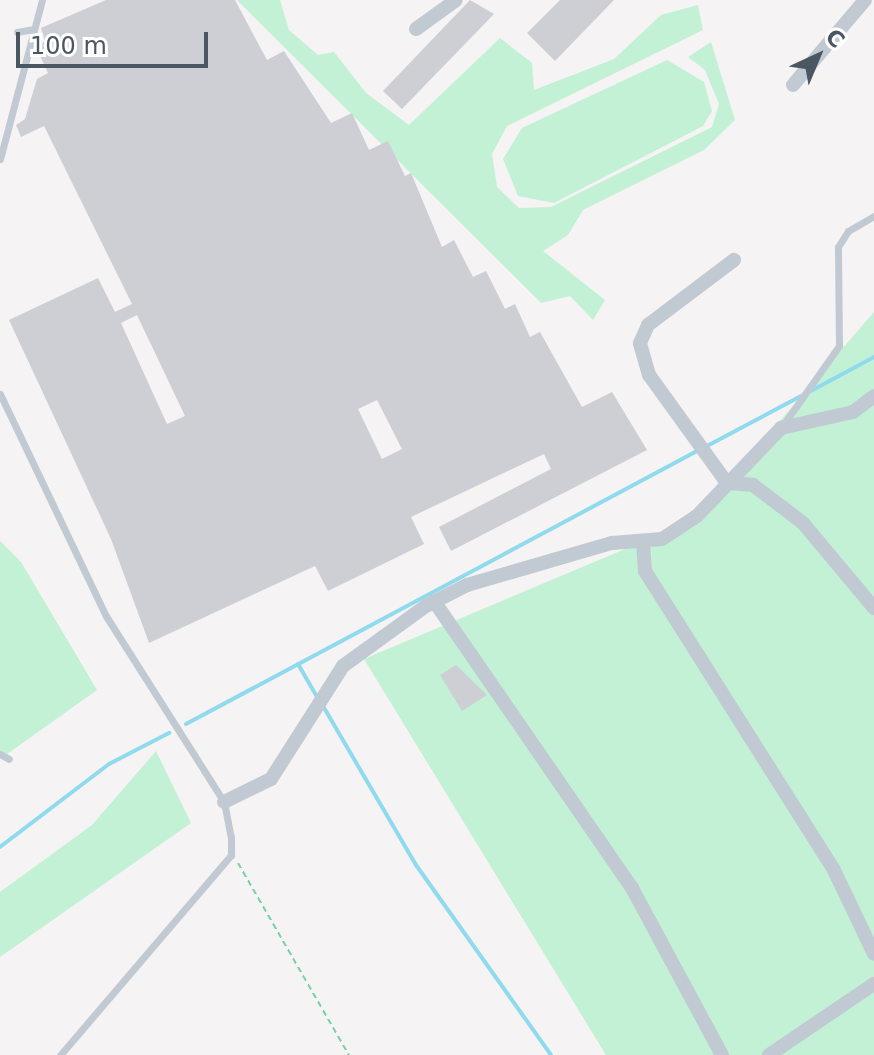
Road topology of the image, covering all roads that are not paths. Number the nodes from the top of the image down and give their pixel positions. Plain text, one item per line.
1 (42, 0) edge
2 (456, 0) edge
3 (865, 0) edge
4 (34, 29) junction
5 (416, 29) dead end
6 (17, 32) dead end
7 (793, 85) dead end
8 (0, 159) edge
9 (874, 216) edge
10 (734, 260) dead end
11 (0, 394) edge
12 (874, 396) edge
13 (781, 428) junction
14 (727, 483) junction
15 (643, 543) junction
16 (434, 601) junction
17 (874, 608) edge
18 (0, 754) edge
19 (9, 759) dead end
20 (224, 802) junction
21 (874, 954) edge
22 (874, 984) edge
23 (60, 1055) edge
24 (722, 1055) edge
25 (769, 1055) edge

1 - 4 lane
2 - 5 street
3 - 7 street
4 - 6 lane
4 - 8 lane
9 - 13 lane
10 - 14 street
11 - 20 lane
12 - 13 street
13 - 14 street
14 - 15 street
14 - 17 street
15 - 16 street
15 - 21 street
16 - 20 street
16 - 24 street
18 - 19 lane
20 - 23 lane
22 - 25 street

